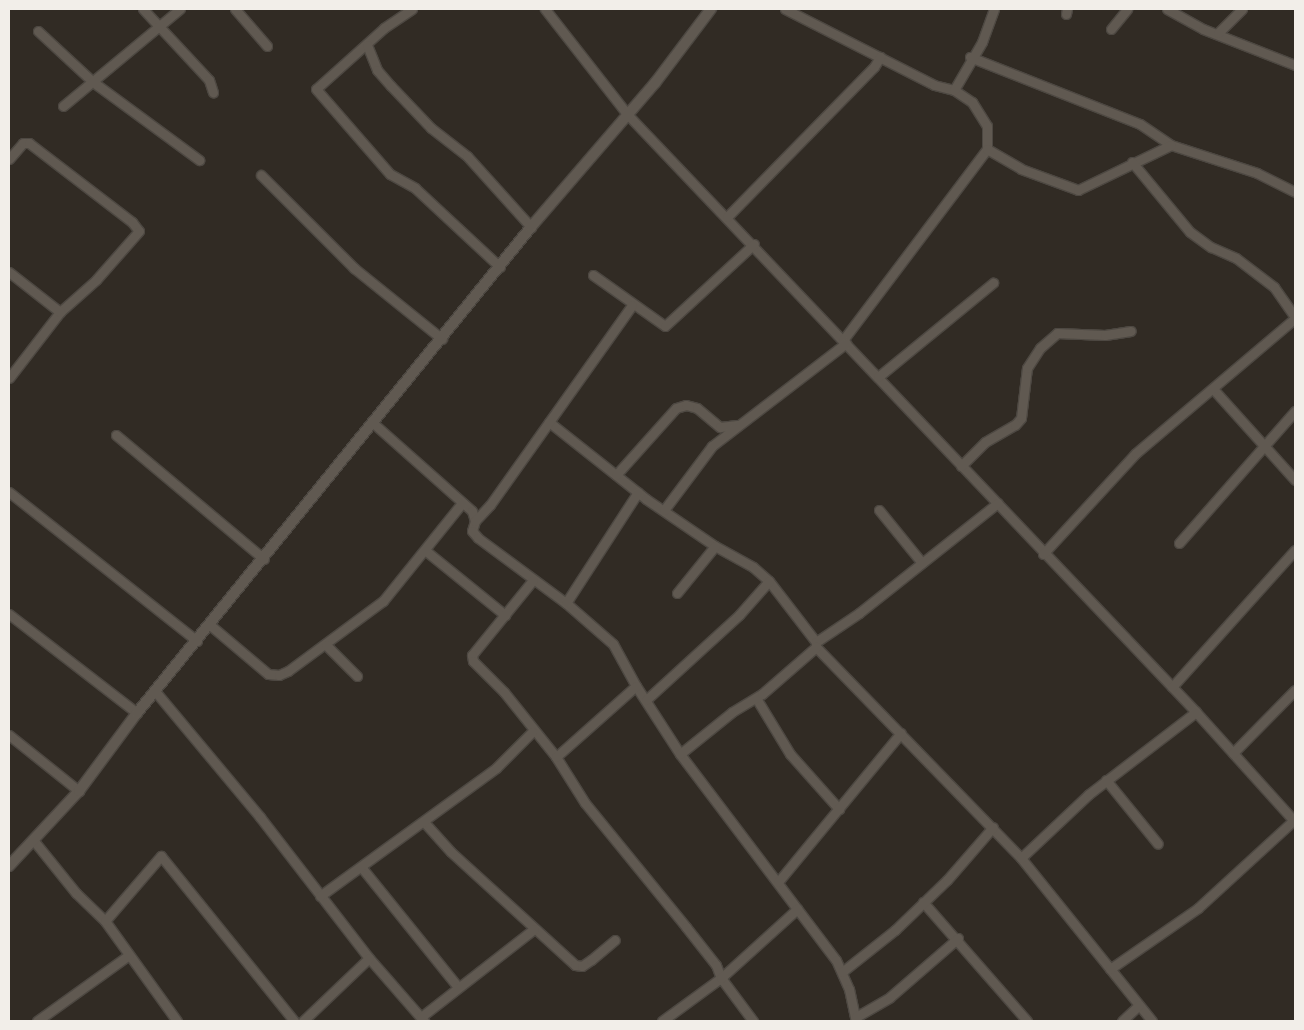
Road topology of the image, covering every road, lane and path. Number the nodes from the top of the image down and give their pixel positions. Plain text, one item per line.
1 (142, 9) edge
2 (180, 9) edge
3 (235, 9) edge
4 (412, 9) edge
5 (545, 9) edge
6 (711, 9) edge
7 (785, 9) edge
8 (994, 9) edge
9 (1127, 9) edge
10 (1166, 9) edge
11 (1242, 9) edge
12 (159, 26) junction
13 (1111, 29) dead end
14 (38, 31) dead end
15 (1218, 33) junction
16 (367, 45) junction
17 (267, 46) dead end
18 (880, 57) junction
19 (970, 57) junction
20 (1295, 65) edge
21 (93, 82) junction
22 (954, 90) junction
23 (213, 92) dead end
24 (64, 106) dead end
25 (628, 114) junction
26 (1171, 145) junction
27 (987, 149) junction
28 (9, 158) edge
29 (199, 160) dead end
30 (1132, 162) junction
31 (261, 175) dead end
32 (1295, 192) edge
33 (727, 217) junction
34 (531, 227) junction
35 (754, 244) junction
36 (500, 267) junction
37 (9, 272) edge
38 (593, 275) dead end
39 (993, 283) dead end
40 (632, 305) junction
41 (60, 312) junction
42 (1295, 318) edge
43 (1131, 331) dead end
44 (442, 339) junction
45 (845, 341) junction
46 (878, 377) junction
47 (9, 378) edge
48 (1214, 390) junction
49 (1295, 410) edge
50 (549, 422) junction
51 (373, 423) junction
52 (737, 425) junction
53 (116, 435) dead end
54 (1265, 444) junction
55 (962, 466) junction
56 (616, 475) junction
57 (1295, 480) edge
58 (9, 492) edge
59 (638, 492) junction
60 (462, 503) junction
61 (998, 503) junction
62 (664, 510) junction
63 (879, 510) dead end
64 (475, 521) junction
65 (1179, 543) dead end
66 (715, 546) junction
67 (1295, 550) edge
68 (426, 551) junction
69 (1043, 554) junction
70 (264, 559) junction
71 (922, 562) junction
72 (533, 580) junction
73 (769, 581) junction
74 (677, 593) dead end
75 (566, 603) junction
76 (9, 614) edge
77 (504, 615) junction
78 (210, 625) junction
79 (197, 641) junction
80 (816, 644) junction
81 (326, 645) junction
82 (357, 676) dead end
83 (636, 686) junction
84 (1172, 687) junction
85 (1295, 690) edge
86 (155, 691) junction
87 (756, 698) junction
88 (646, 700) junction
89 (1196, 712) junction
90 (137, 713) junction
91 (532, 732) junction
92 (901, 733) junction
93 (9, 736) edge
94 (1233, 753) junction
95 (680, 754) junction
96 (556, 758) junction
97 (1106, 780) junction
98 (79, 791) junction
99 (839, 809) junction
100 (1295, 820) edge
101 (424, 822) junction
102 (993, 827) junction
103 (34, 841) junction
104 (1158, 844) dead end
105 (1021, 858) junction
106 (9, 866) edge
107 (362, 868) junction
108 (778, 882) junction
109 (320, 896) junction
110 (923, 902) junction
111 (797, 909) junction
112 (105, 921) junction
113 (534, 930) junction
114 (958, 938) junction
115 (615, 940) dead end
116 (129, 955) junction
117 (369, 958) junction
118 (1110, 969) junction
119 (842, 972) junction
120 (721, 978) junction
121 (458, 987) junction
122 (1139, 1005) junction
123 (48, 1013) junction
124 (422, 1019) edge
125 (856, 1019) edge
126 (37, 1021) edge
127 (54, 1021) edge
128 (177, 1021) edge
129 (294, 1021) edge
130 (303, 1021) edge
131 (662, 1021) edge
132 (753, 1021) edge
133 (1027, 1021) edge
134 (1122, 1021) edge
135 (1152, 1021) edge

1 - 12 street
2 - 12 street
3 - 17 street
4 - 16 street
5 - 25 street
6 - 25 street
7 - 18 street
8 - 19 street
9 - 13 street
10 - 15 street
11 - 15 street
12 - 21 street
12 - 23 street
14 - 21 street
15 - 20 street
16 - 34 street
16 - 36 street
18 - 22 street
18 - 33 street
19 - 22 street
19 - 26 street
21 - 24 street
21 - 29 street
22 - 27 street
25 - 33 street
25 - 34 street
26 - 30 street
26 - 32 street
27 - 30 street
27 - 45 street
28 - 41 street
30 - 42 street
31 - 44 street
33 - 35 street
34 - 36 street
35 - 40 street
35 - 45 street
36 - 44 street
37 - 41 street
38 - 40 street
39 - 46 street
40 - 50 street
41 - 47 street
42 - 48 street
43 - 55 street
44 - 51 street
45 - 46 street
45 - 52 street
46 - 55 street
48 - 54 street
48 - 69 street
49 - 54 street
50 - 56 street
50 - 64 street
51 - 60 street
51 - 70 street
52 - 56 street
52 - 62 street
53 - 70 street
54 - 57 street
54 - 65 street
55 - 61 street
56 - 59 street
58 - 79 street
59 - 62 street
59 - 75 street
60 - 64 street
60 - 68 street
61 - 69 street
61 - 71 street
62 - 66 street
63 - 71 street
64 - 72 street
66 - 73 street
66 - 74 street
67 - 84 street
68 - 77 street
68 - 81 street
69 - 84 street
70 - 78 street
71 - 80 street
72 - 75 street
72 - 77 street
73 - 80 street
73 - 88 street
75 - 83 street
76 - 90 street
77 - 91 street
78 - 79 street
78 - 81 street
79 - 86 street
80 - 87 street
80 - 92 street
81 - 82 street
83 - 88 street
83 - 96 street
84 - 89 street
85 - 94 street
86 - 90 street
86 - 109 street
87 - 95 street
87 - 99 street
88 - 95 street
89 - 94 street
89 - 97 street
90 - 98 street
91 - 96 street
91 - 101 street
92 - 99 street
92 - 102 street
93 - 98 street
94 - 100 street
95 - 108 street
96 - 120 street
97 - 104 street
97 - 105 street
98 - 103 street
99 - 108 street
100 - 118 street
101 - 107 street
101 - 113 street
102 - 105 street
102 - 110 street
103 - 106 street
103 - 112 street
105 - 118 street
107 - 109 street
107 - 121 street
108 - 111 street
109 - 117 street
110 - 114 street
110 - 119 street
111 - 119 street
111 - 120 street
112 - 116 street
112 - 129 street
113 - 115 street
113 - 121 street
114 - 125 street
114 - 133 street
116 - 123 street
116 - 128 street
117 - 124 street
117 - 130 street
118 - 122 street
119 - 125 street
120 - 131 street
120 - 132 street
121 - 124 street
122 - 134 street
122 - 135 street
123 - 126 street
123 - 127 street

